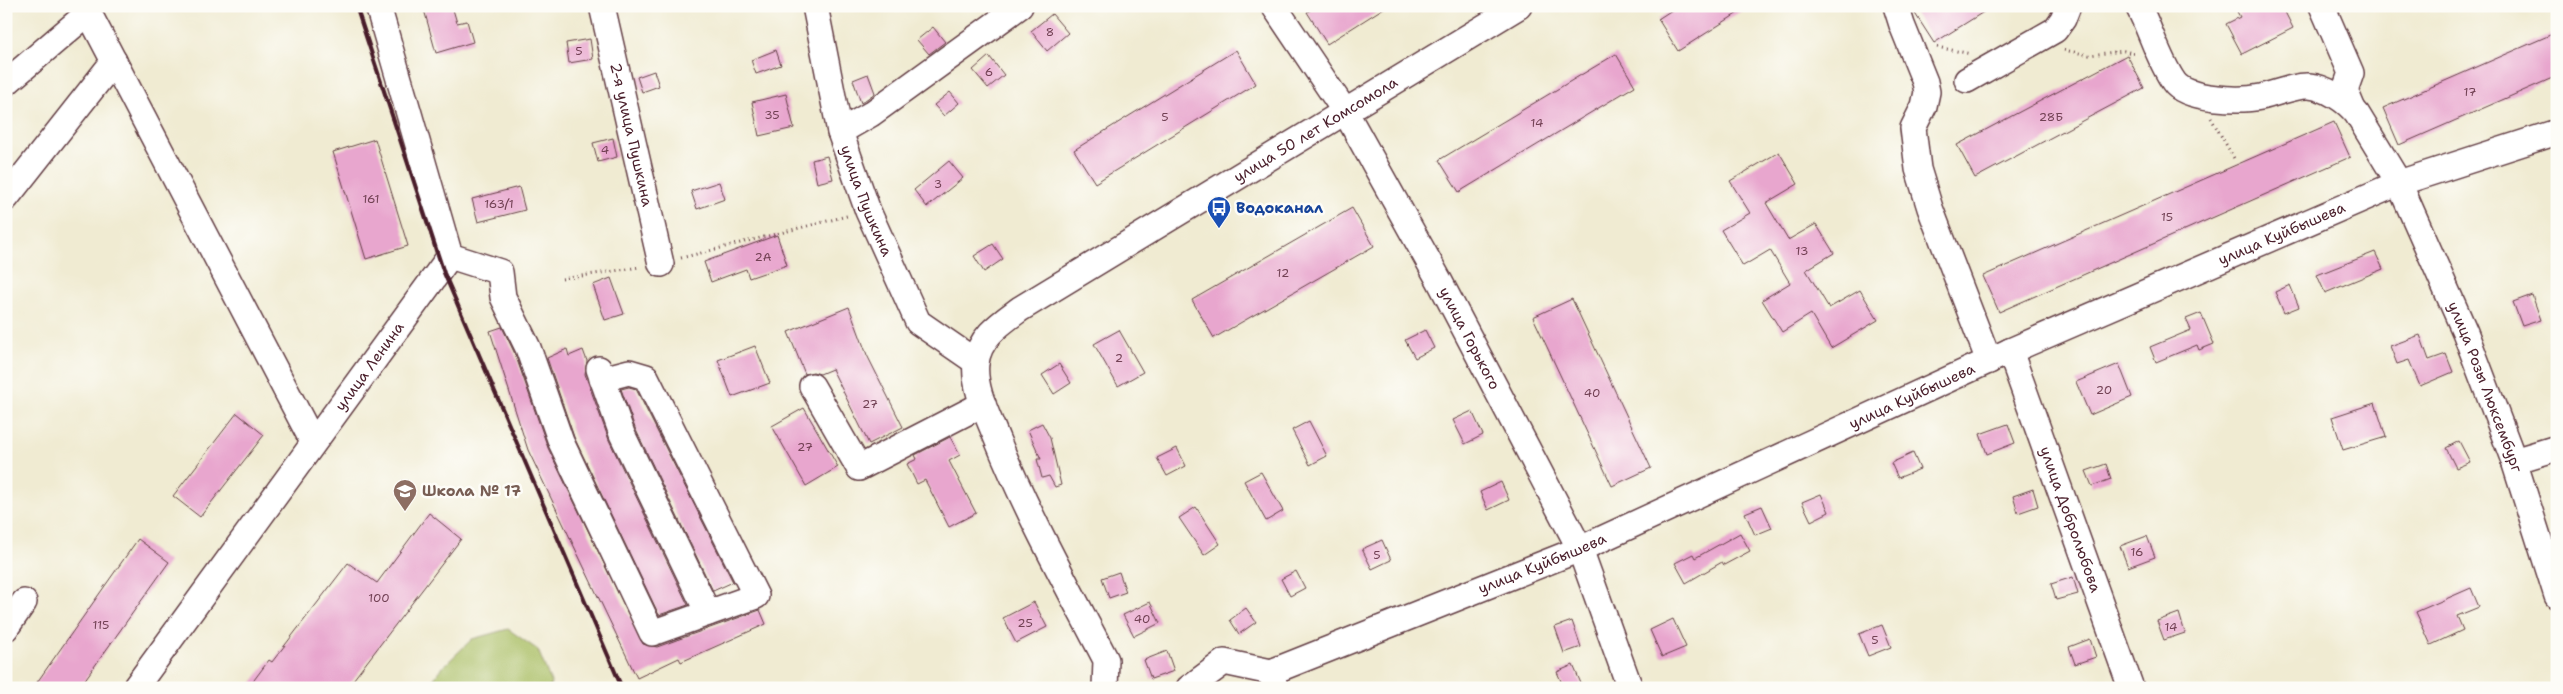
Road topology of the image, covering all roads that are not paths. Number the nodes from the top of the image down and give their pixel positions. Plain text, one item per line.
1 (378, 6) edge
2 (602, 6) edge
3 (815, 6) edge
4 (1020, 6) edge
5 (1274, 6) edge
6 (1519, 6) edge
7 (1896, 6) edge
8 (2068, 6) edge
9 (2138, 6) edge
10 (2322, 6) edge
11 (87, 9) edge
12 (114, 61) junction
13 (1967, 80) dead end
14 (6, 83) edge
15 (2352, 107) junction
16 (1346, 114) junction
17 (840, 132) junction
18 (2557, 132) edge
19 (2399, 183) junction
20 (6, 198) edge
21 (450, 256) junction
22 (661, 264) road end
23 (2000, 356) junction
24 (976, 362) junction
25 (812, 386) dead end
26 (983, 404) junction
27 (313, 442) junction
28 (2557, 448) edge
29 (2514, 460) junction
30 (1580, 549) junction
31 (2557, 596) edge
32 (24, 602) dead end
33 (708, 613) junction
34 (6, 628) edge
35 (1273, 680) edge
36 (135, 688) edge
37 (1106, 688) edge
38 (1189, 688) edge
39 (1630, 688) edge
40 (2132, 688) edge

1 - 21 street
2 - 22 street, 2-я улица Пушкина
3 - 17 street, улица Пушкина
4 - 17 street
5 - 16 street, улица Горького
6 - 16 street, улица 50 лет Комсомола
7 - 23 street, улица Добролюбова
8 - 13 street
9 - 15 street
10 - 15 street
11 - 12 street
11 - 14 street
12 - 20 street
12 - 27 street
15 - 19 street, улица Розы Люксембург
16 - 24 street, улица 50 лет Комсомола
16 - 30 street, улица Горького
17 - 24 street, улица Пушкина
18 - 19 street, улица Куйбышева
19 - 23 street, улица Куйбышева
19 - 29 street, улица Розы Люксембург
21 - 27 street, улица Ленина
21 - 33 street
23 - 30 street, улица Куйбышева
23 - 40 street, улица Добролюбова
24 - 26 street
25 - 26 street
26 - 37 street
27 - 36 street, улица Ленина
28 - 29 street
29 - 31 street, улица Розы Люксембург
30 - 35 street, улица Куйбышева
30 - 39 street, улица Горького
32 - 34 street
33 - 33 street
35 - 38 street, улица Куйбышева

